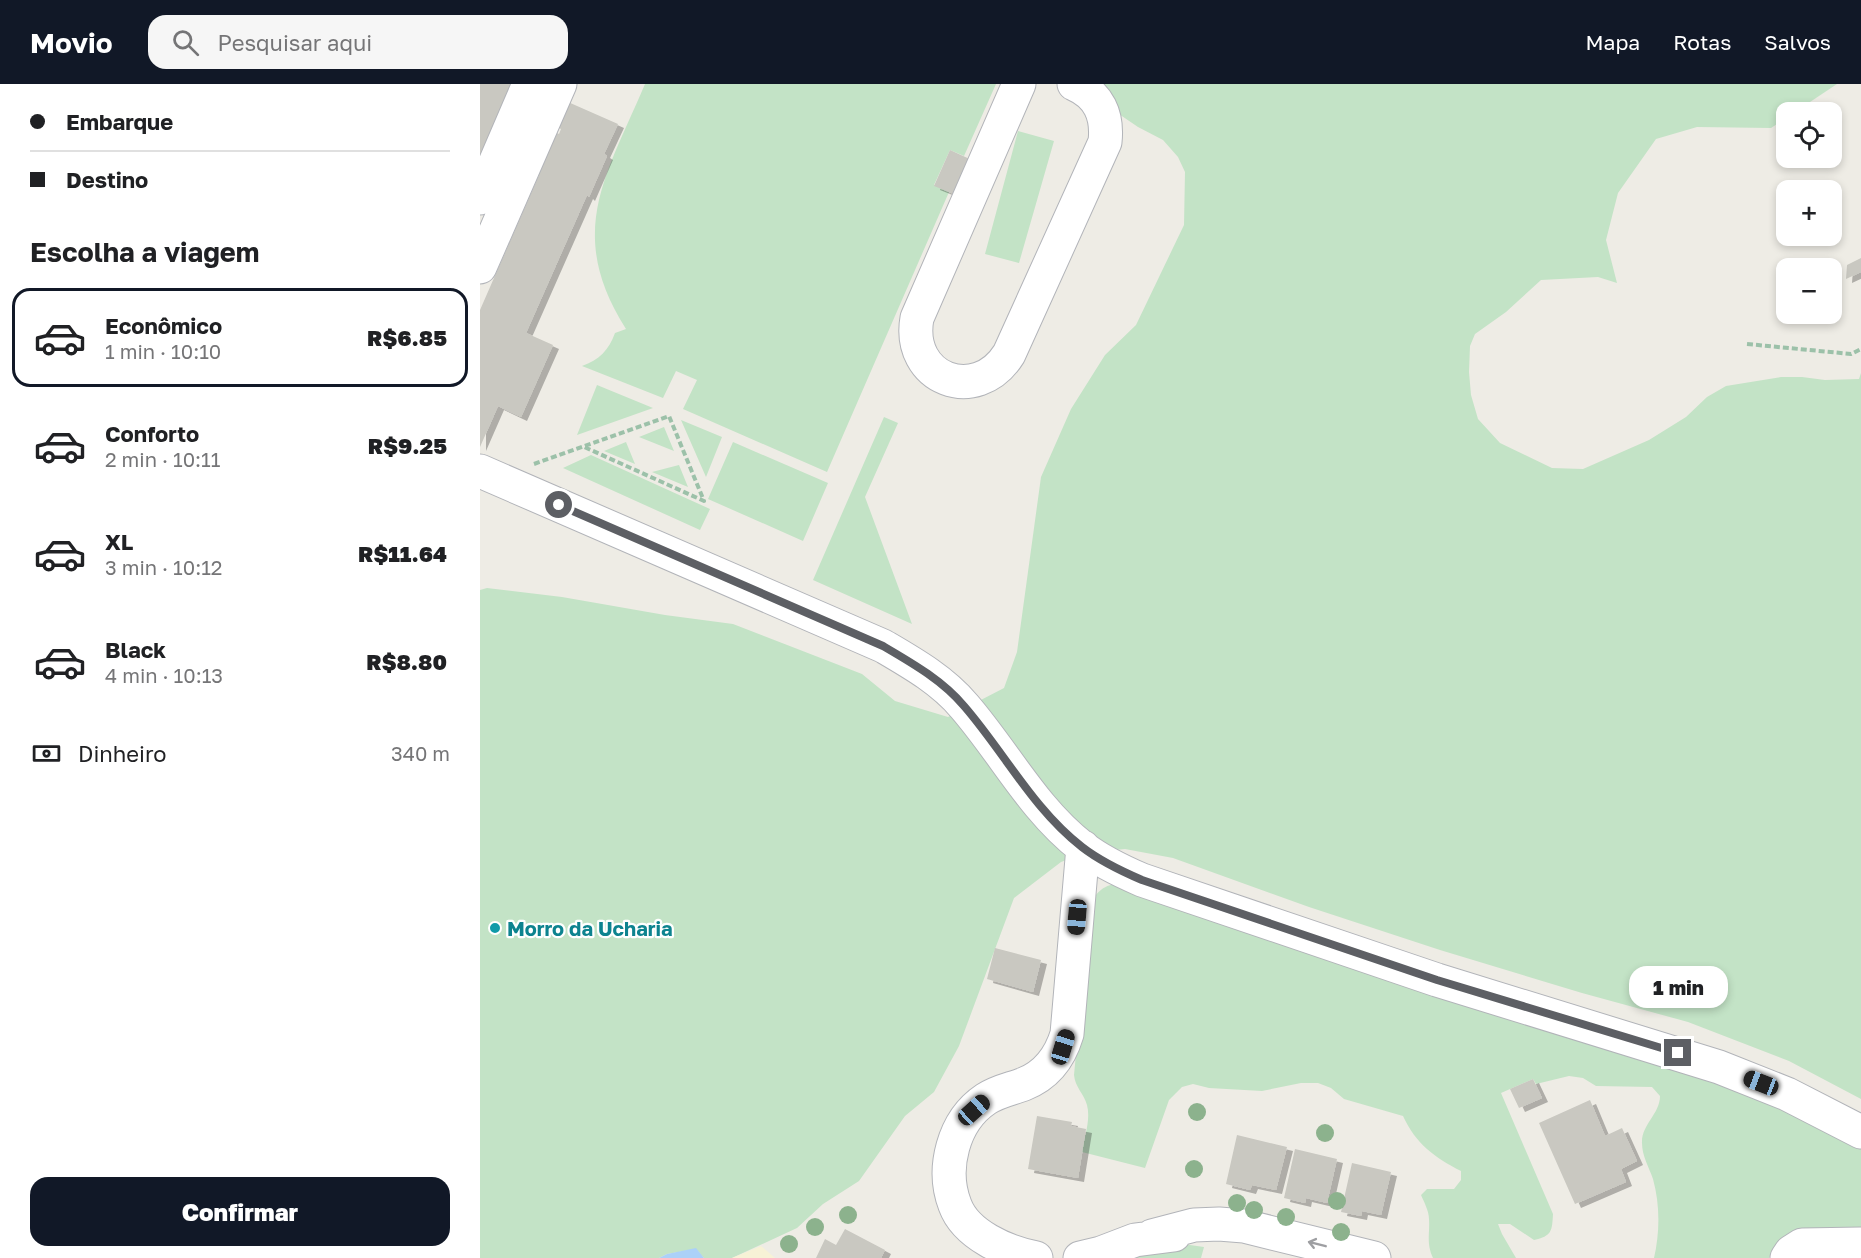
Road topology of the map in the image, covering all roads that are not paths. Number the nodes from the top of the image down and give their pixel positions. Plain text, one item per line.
1 (529, 84) edge
2 (560, 84) edge
3 (1019, 84) edge
4 (1074, 84) edge
5 (480, 198) edge
6 (480, 267) edge
7 (488, 474) edge
8 (1083, 847) junction
9 (1861, 1132) edge
10 (1152, 1236) junction
11 (1861, 1244) edge
12 (1036, 1258) edge
13 (1081, 1258) edge
14 (1288, 1258) edge
15 (1374, 1258) edge
16 (1787, 1258) edge

1 - 5 lane
2 - 6 lane
3 - 4 lane
7 - 8 lane
8 - 9 lane
8 - 12 lane
10 - 13 lane
10 - 14 lane
15 -> 10 lane
11 - 16 lane

